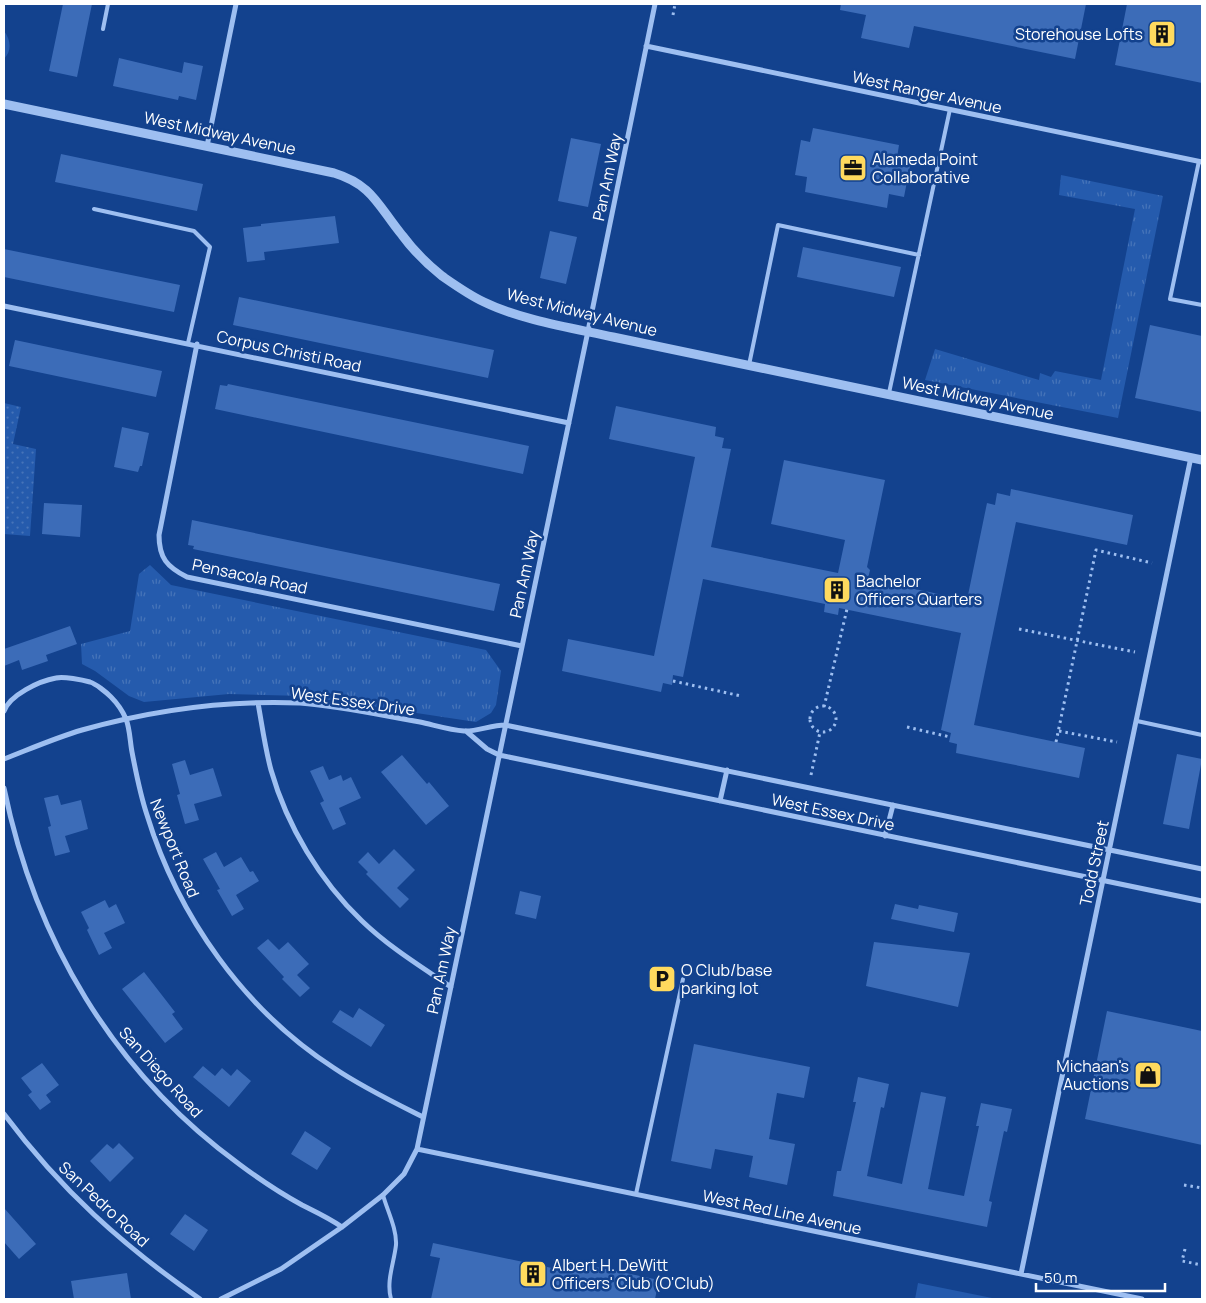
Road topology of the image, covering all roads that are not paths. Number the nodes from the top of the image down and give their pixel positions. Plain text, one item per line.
1 (108, 4) edge
2 (236, 4) edge
3 (655, 4) edge
4 (103, 29) dead end
5 (646, 46) junction
6 (4, 104) edge
7 (950, 109) junction
8 (207, 146) junction
9 (1201, 162) edge
10 (94, 209) dead end
11 (919, 255) junction
12 (1202, 305) edge
13 (4, 306) edge
14 (588, 332) junction
15 (188, 342) junction
16 (197, 344) junction
17 (749, 365) junction
18 (889, 394) junction
19 (569, 423) junction
20 (1192, 458) junction
21 (1202, 460) edge
22 (522, 646) junction
23 (258, 703) junction
24 (4, 711) edge
25 (126, 718) junction
26 (1136, 721) junction
27 (506, 724) junction
28 (466, 731) junction
29 (1202, 735) edge
30 (499, 755) junction
31 (4, 759) edge
32 (727, 770) junction
33 (4, 788) edge
34 (720, 801) junction
35 (893, 805) junction
36 (886, 836) junction
37 (1110, 850) junction
38 (1202, 868) edge
39 (1104, 880) junction
40 (1202, 901) edge
41 (683, 978) dead end
42 (450, 987) junction
43 (4, 1114) edge
44 (423, 1116) junction
45 (417, 1149) junction
46 (636, 1194) junction
47 (383, 1195) junction
48 (342, 1227) junction
49 (1021, 1274) junction
50 (200, 1299) edge
51 (221, 1299) edge
52 (391, 1299) edge
53 (1142, 1299) edge

1 - 4 lane
2 - 8 street
3 - 5 street, Pan Am Way
5 - 7 street, West Ranger Avenue
5 - 14 street, Pan Am Way
6 - 8 street, West Midway Avenue
7 - 9 street, West Ranger Avenue
7 - 11 lane
8 - 14 street, West Midway Avenue
9 - 12 lane
10 - 15 lane
11 - 17 lane
11 - 18 lane
13 - 15 street, Corpus Christi Road
14 - 17 street, West Midway Avenue
14 - 19 street, Pan Am Way
15 - 16 street, Corpus Christi Road
16 - 19 street, Corpus Christi Road
16 - 22 street, Pensacola Road
17 - 18 street, West Midway Avenue
18 - 20 street, West Midway Avenue
19 - 22 street, Pan Am Way
20 - 21 street, West Midway Avenue
20 - 26 street, Todd Street
22 - 27 street, Pan Am Way
23 - 25 street, West Essex Drive
23 - 28 street, West Essex Drive
23 - 42 street
24 - 25 street, Newport Road
25 - 31 street, West Essex Drive
25 - 44 street, Newport Road
26 - 29 lane
26 - 37 street, Todd Street
27 - 28 street, West Essex Drive
27 - 30 street, Pan Am Way
27 - 32 street, West Essex Drive
28 - 30 street, West Essex Drive
30 - 34 street, West Essex Drive
30 - 42 street, Pan Am Way
32 - 34 street
32 - 35 street, West Essex Drive
33 - 48 street, San Diego Road
34 - 36 street, West Essex Drive
35 - 36 street
35 - 37 street, West Essex Drive
36 - 39 street, West Essex Drive
37 - 38 street, West Essex Drive
37 - 39 street, Todd Street
39 - 40 street, West Essex Drive
39 - 49 street, Todd Street
41 - 46 lane
42 - 44 street, Pan Am Way
43 - 50 street, San Pedro Road
44 - 45 street, Pan Am Way
45 - 46 street, West Red Line Avenue
45 - 47 street, Pan Am Way
46 - 49 street, West Red Line Avenue
47 - 48 street, Pan Am Way
47 - 52 lane
48 - 51 street, Pan Am Way
49 - 53 street, West Red Line Avenue

